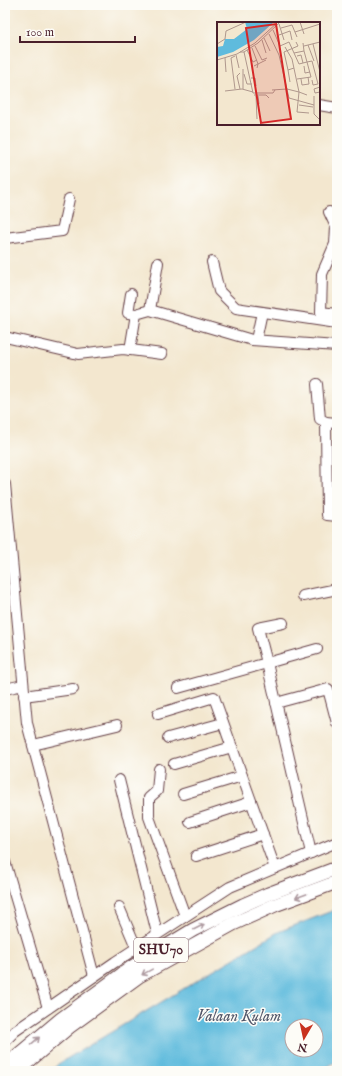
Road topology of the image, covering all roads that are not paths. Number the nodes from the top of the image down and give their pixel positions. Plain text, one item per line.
1 (320, 105) edge
2 (337, 108) edge
3 (69, 199) dead end
4 (330, 212) dead end
5 (5, 238) edge
6 (212, 262) dead end
7 (158, 263) dead end
8 (132, 294) dead end
9 (150, 310) junction
10 (262, 312) junction
11 (136, 314) junction
12 (337, 314) edge
13 (337, 323) edge
14 (5, 337) edge
15 (256, 340) junction
16 (337, 346) edge
17 (130, 350) junction
18 (162, 354) dead end
19 (317, 384) dead end
20 (326, 422) junction
21 (337, 423) edge
22 (5, 484) edge
23 (337, 516) edge
24 (8, 544) edge
25 (337, 590) edge
26 (303, 596) dead end
27 (283, 623) dead end
28 (317, 649) dead end
29 (267, 663) junction
30 (5, 688) edge
31 (178, 688) dead end
32 (72, 689) dead end
33 (24, 691) junction
34 (276, 703) junction
35 (158, 714) dead end
36 (223, 723) junction
37 (337, 723) edge
38 (117, 725) dead end
39 (168, 738) dead end
40 (32, 745) junction
41 (232, 747) junction
42 (174, 764) dead end
43 (159, 770) dead end
44 (242, 776) junction
45 (119, 780) dead end
46 (183, 794) dead end
47 (251, 802) junction
48 (190, 822) dead end
49 (263, 834) junction
50 (337, 842) edge
51 (311, 852) junction
52 (196, 856) dead end
53 (5, 862) edge
54 (275, 868) junction
55 (332, 874) edge
56 (119, 907) dead end
57 (185, 916) junction
58 (157, 933) junction
59 (136, 947) junction
60 (94, 976) junction
61 (48, 1008) junction
62 (65, 1023) junction
63 (5, 1041) edge
64 (5, 1066) edge
65 (16, 1071) edge

1 - 2 street
3 - 5 street
4 - 12 street
6 - 10 street
7 - 9 street
8 - 11 street
9 - 11 street
9 - 15 street
10 - 13 street
10 - 15 street
11 - 17 street
14 - 17 street
15 - 16 street
17 - 18 street
19 - 20 street
20 - 21 street
20 - 23 street
22 - 24 street
24 - 33 street
25 - 26 street
27 - 29 street
28 - 29 street
29 - 31 street
29 - 34 street
30 - 33 street
32 - 33 street
33 - 40 street
34 - 37 street
34 - 51 street
35 - 36 street
36 - 39 street
36 - 41 street
38 - 40 street
40 - 60 street
41 - 42 street
41 - 44 street
43 - 57 street
44 - 46 street
44 - 47 street
45 - 58 street
47 - 48 street
47 - 49 street
49 - 52 street
49 - 54 street
50 - 51 street
51 - 54 street
53 - 61 street
54 - 57 street
55 - 62 main road, SHU70
56 - 59 street
57 - 58 street
58 - 59 street
59 - 60 street
60 - 61 street
61 - 63 street
64 -> 62 main road, SHU70
62 - 65 main road, SHU70

